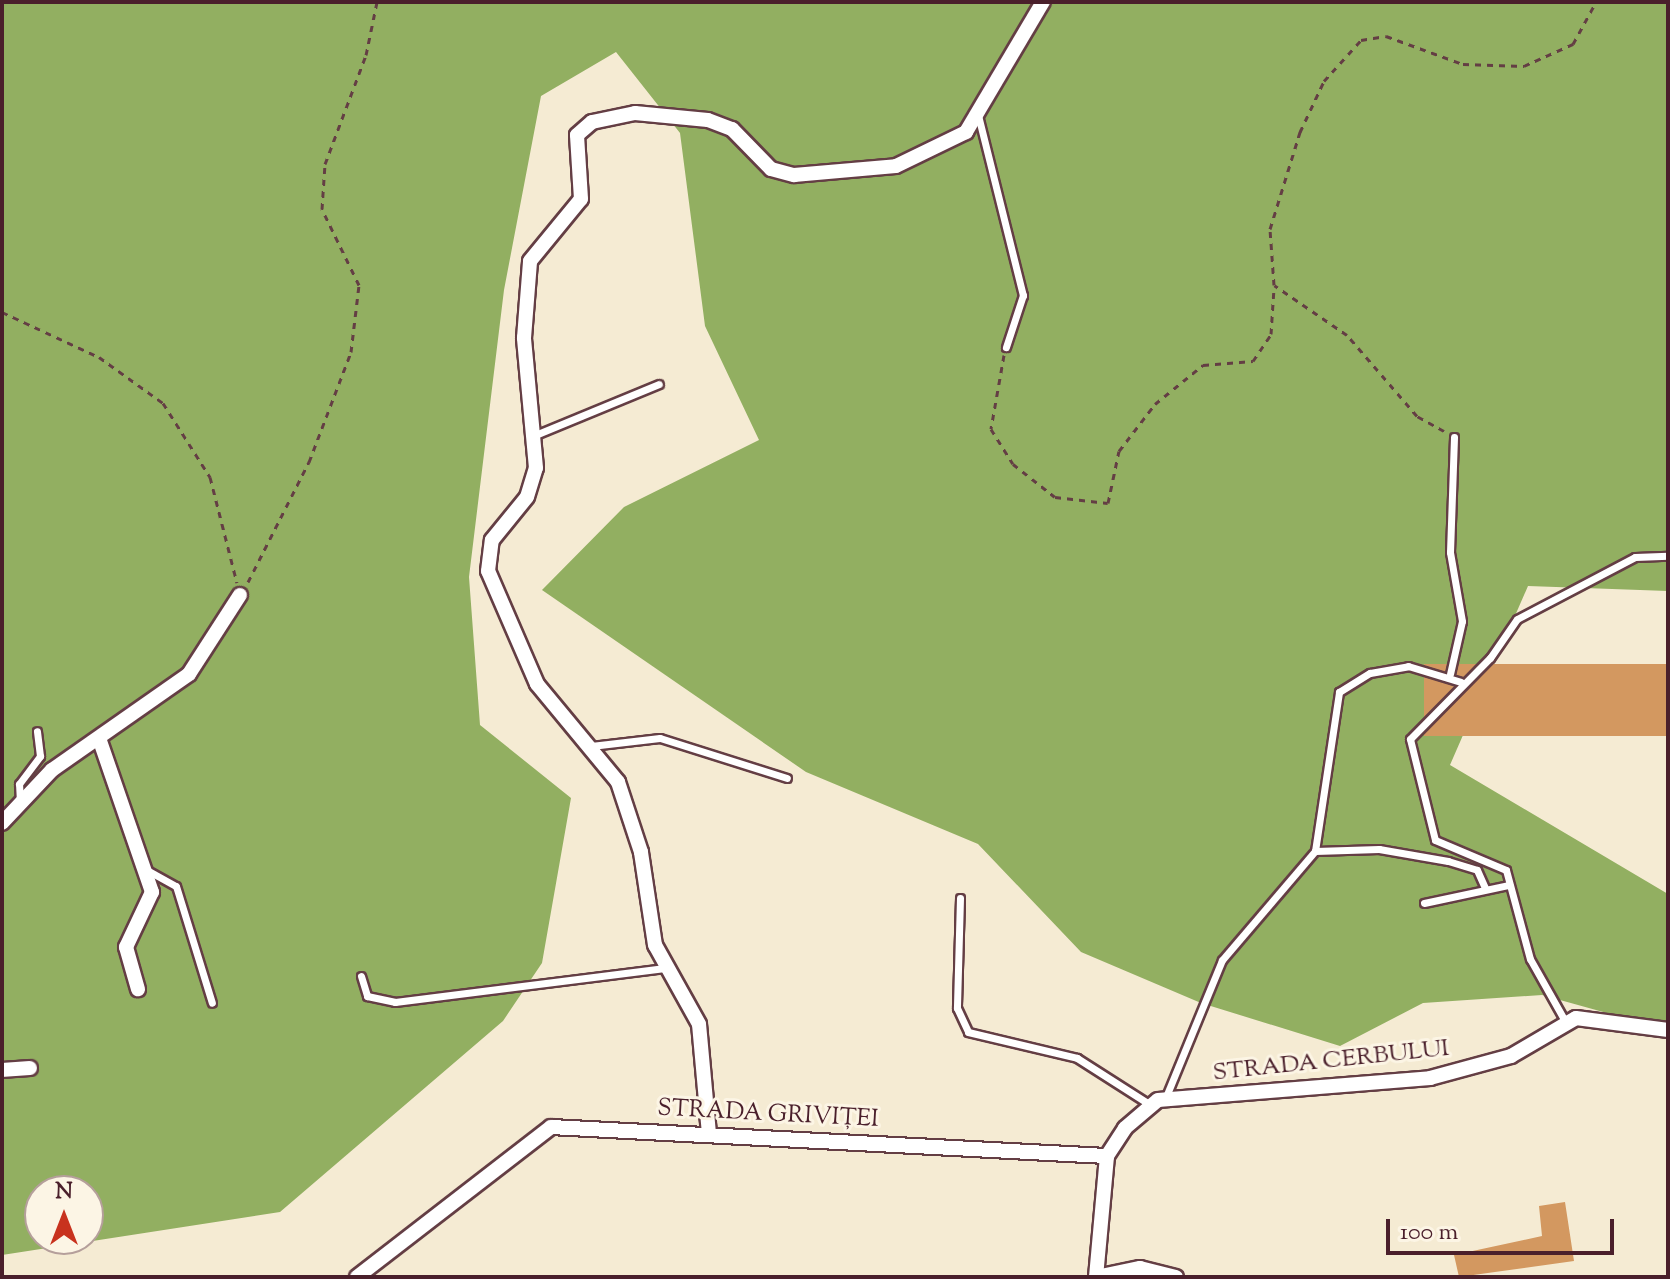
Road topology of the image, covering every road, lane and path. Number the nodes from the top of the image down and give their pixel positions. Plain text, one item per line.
1 (377, 2) edge
2 (1043, 2) edge
3 (1596, 2) edge
4 (978, 115) junction
5 (1274, 285) junction
6 (2, 312) edge
7 (1006, 347) joint
8 (659, 384) dead end
9 (531, 437) junction
10 (1454, 437) joint
11 (1668, 556) edge
12 (240, 595) junction
13 (1450, 674) junction
14 (1461, 682) junction
15 (37, 731) dead end
16 (100, 741) junction
17 (591, 746) junction
18 (787, 778) dead end
19 (20, 802) junction
20 (2, 823) edge
21 (1315, 851) junction
22 (143, 868) junction
23 (1509, 885) junction
24 (1485, 888) junction
25 (960, 898) dead end
26 (1424, 903) dead end
27 (665, 968) junction
28 (361, 976) dead end
29 (138, 989) dead end
30 (212, 1003) dead end
31 (1565, 1021) junction
32 (1668, 1030) edge
33 (30, 1068) dead end
34 (2, 1070) edge
35 (1165, 1099) junction
36 (1149, 1104) junction
37 (709, 1134) junction
38 (1107, 1156) junction
39 (357, 1277) edge
40 (1096, 1277) edge
41 (1176, 1277) edge

1 - 12 path
2 - 4 street
3 - 5 path
4 - 7 lane
4 - 9 street
5 - 7 path
5 - 10 path
6 - 12 path
8 - 9 lane
9 - 17 street
10 - 13 lane
11 - 14 lane
12 - 16 street
13 - 14 lane
13 - 21 lane
14 - 23 lane
15 - 19 lane
16 - 19 street
16 - 22 street
17 - 18 lane
17 - 27 street
19 - 20 street
21 - 24 lane
21 - 35 lane
22 - 29 street
22 - 30 lane
23 - 24 lane
23 - 31 lane
24 - 26 lane
25 - 36 lane
27 - 28 lane
27 - 37 street
31 - 32 street
31 - 35 street, STRADA CERBULUI
33 - 34 street
35 - 36 street, STRADA CERBULUI
36 - 38 street
37 - 38 street, STRADA GRIVIȚEI
37 - 39 street, STRADA GRIVIȚEI
38 - 40 street
40 - 41 street

